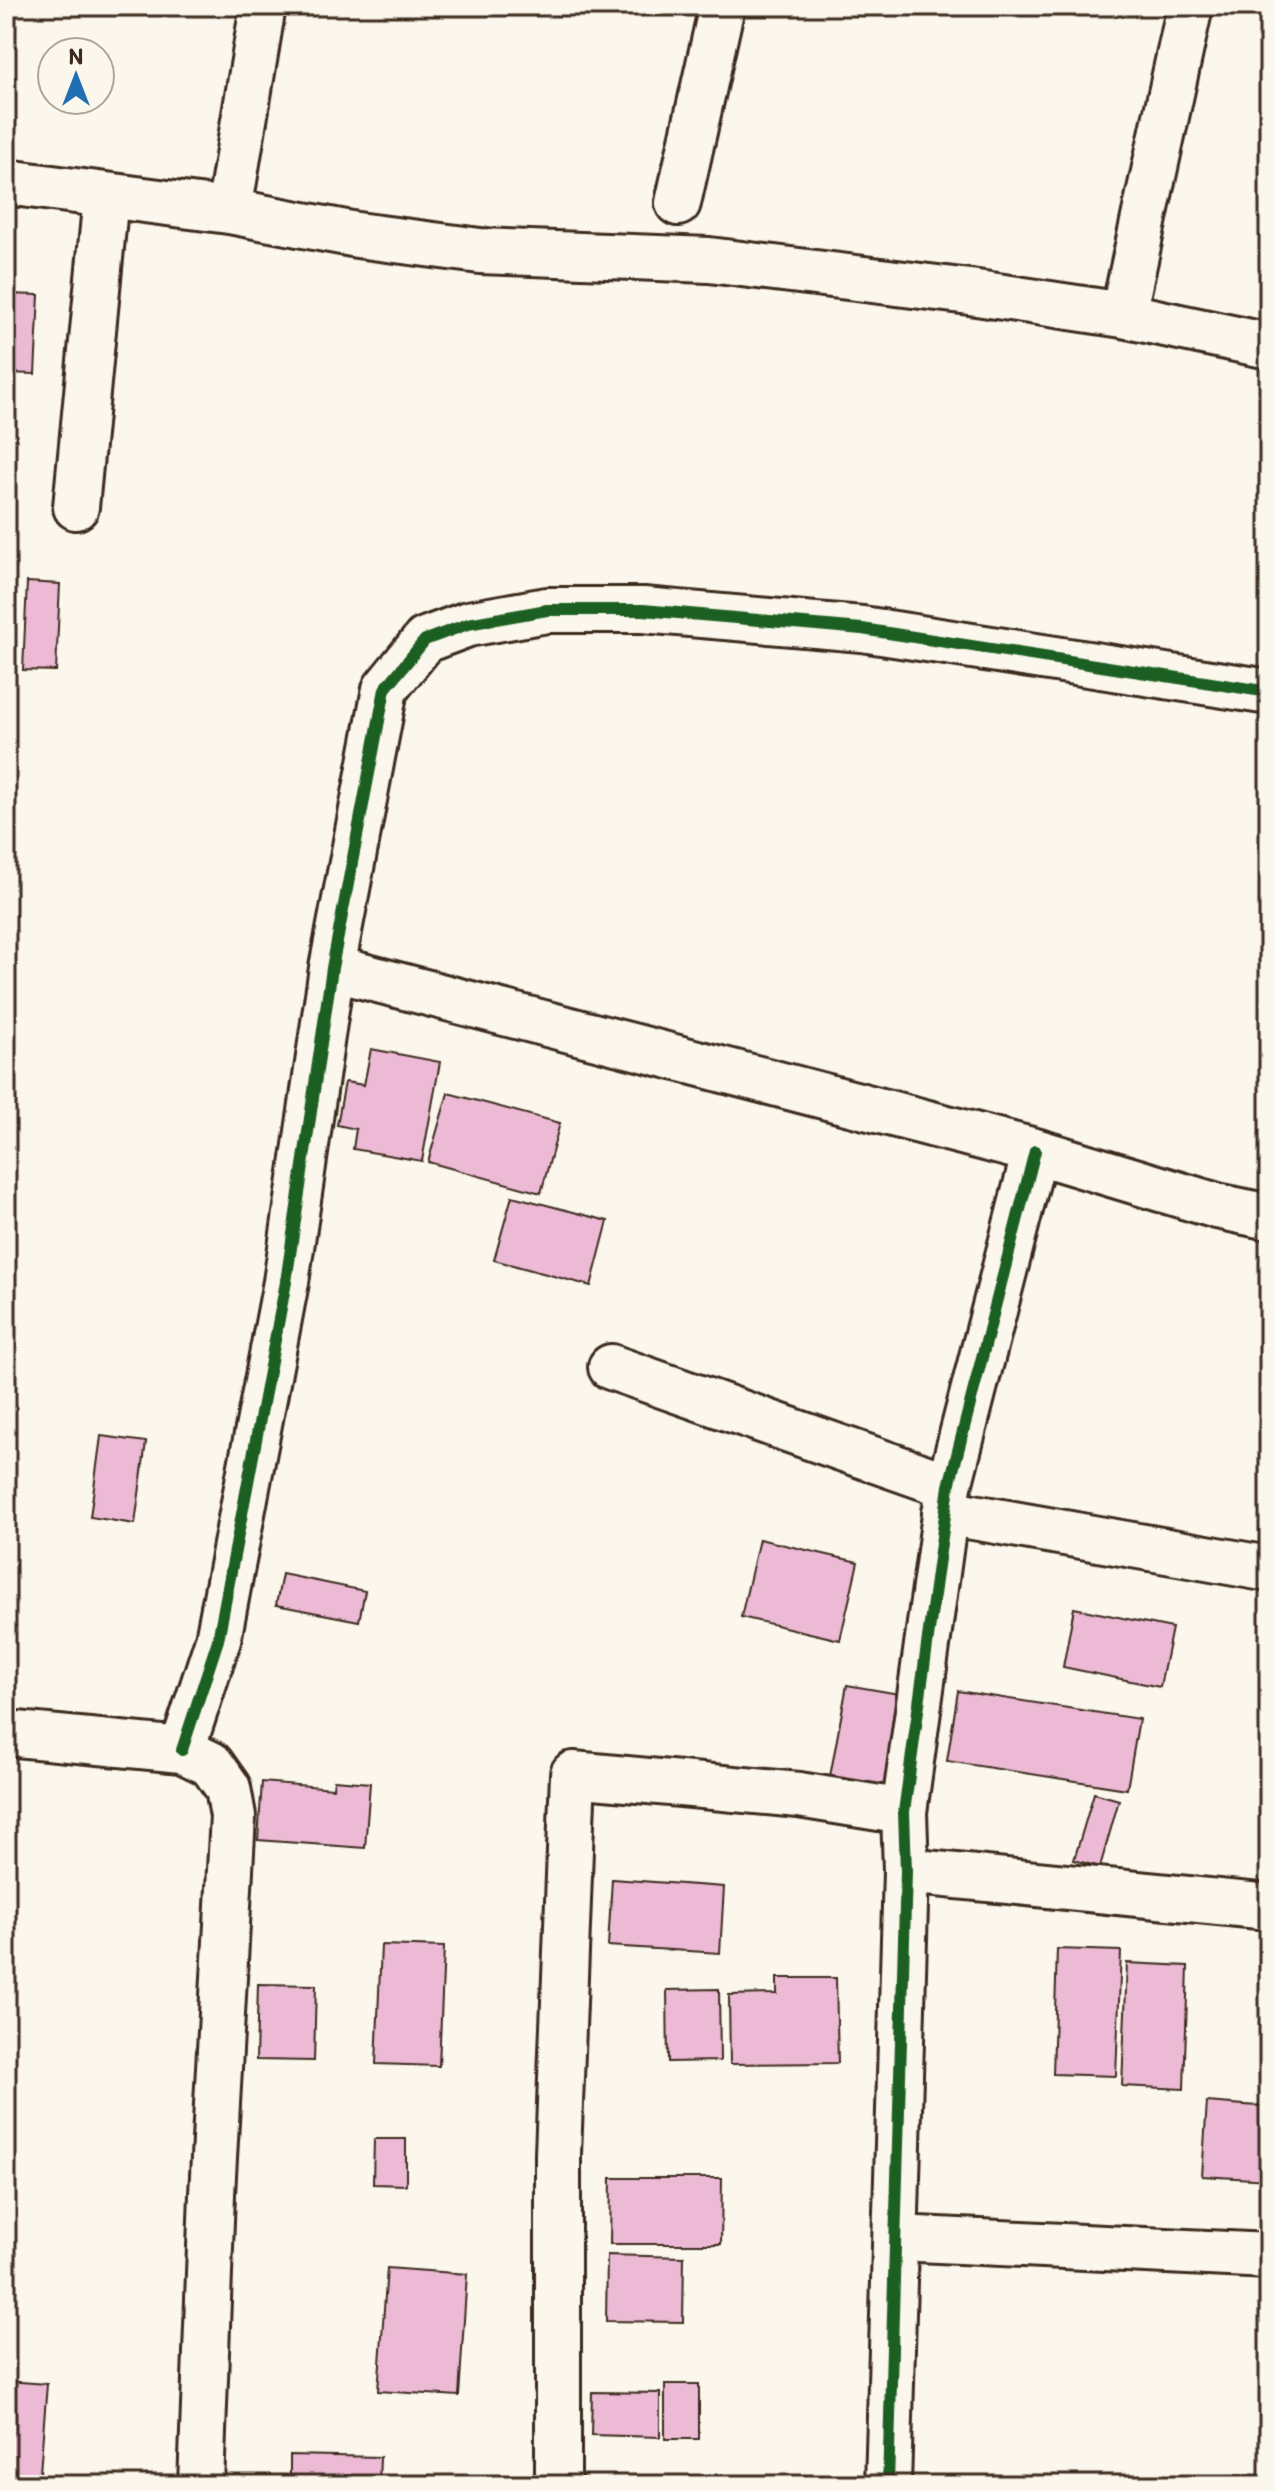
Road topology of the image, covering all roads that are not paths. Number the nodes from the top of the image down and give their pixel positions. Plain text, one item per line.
1 (263, 6) edge
2 (722, 6) edge
3 (1190, 6) edge
4 (6, 182) edge
5 (106, 196) junction
6 (678, 203) dead end
7 (229, 211) junction
8 (1123, 315) junction
9 (1269, 346) edge
10 (76, 507) dead end
11 (1269, 692) edge
12 (332, 968) junction
13 (1035, 1151) junction
14 (1269, 1217) edge
15 (611, 1367) dead end
16 (947, 1499) junction
17 (1269, 1569) edge
18 (6, 1733) edge
19 (182, 1750) junction
20 (904, 1812) junction
21 (906, 1871) junction
22 (1269, 1907) edge
23 (897, 2238) junction
24 (1269, 2256) edge
25 (201, 2485) edge
26 (558, 2485) edge
27 (888, 2485) edge

1 - 7 street
2 - 6 street
3 - 8 street
4 - 5 street
5 - 7 street
5 - 10 street
7 - 8 street
8 - 9 street
11 - 12 street
12 - 13 street
12 - 19 street
13 - 14 street
13 - 16 street
15 - 16 street
16 - 17 street
16 - 20 street
18 - 19 street
19 - 25 street
20 - 21 street
20 - 26 street
21 - 22 street
21 - 23 street
23 - 24 street
23 - 27 street

